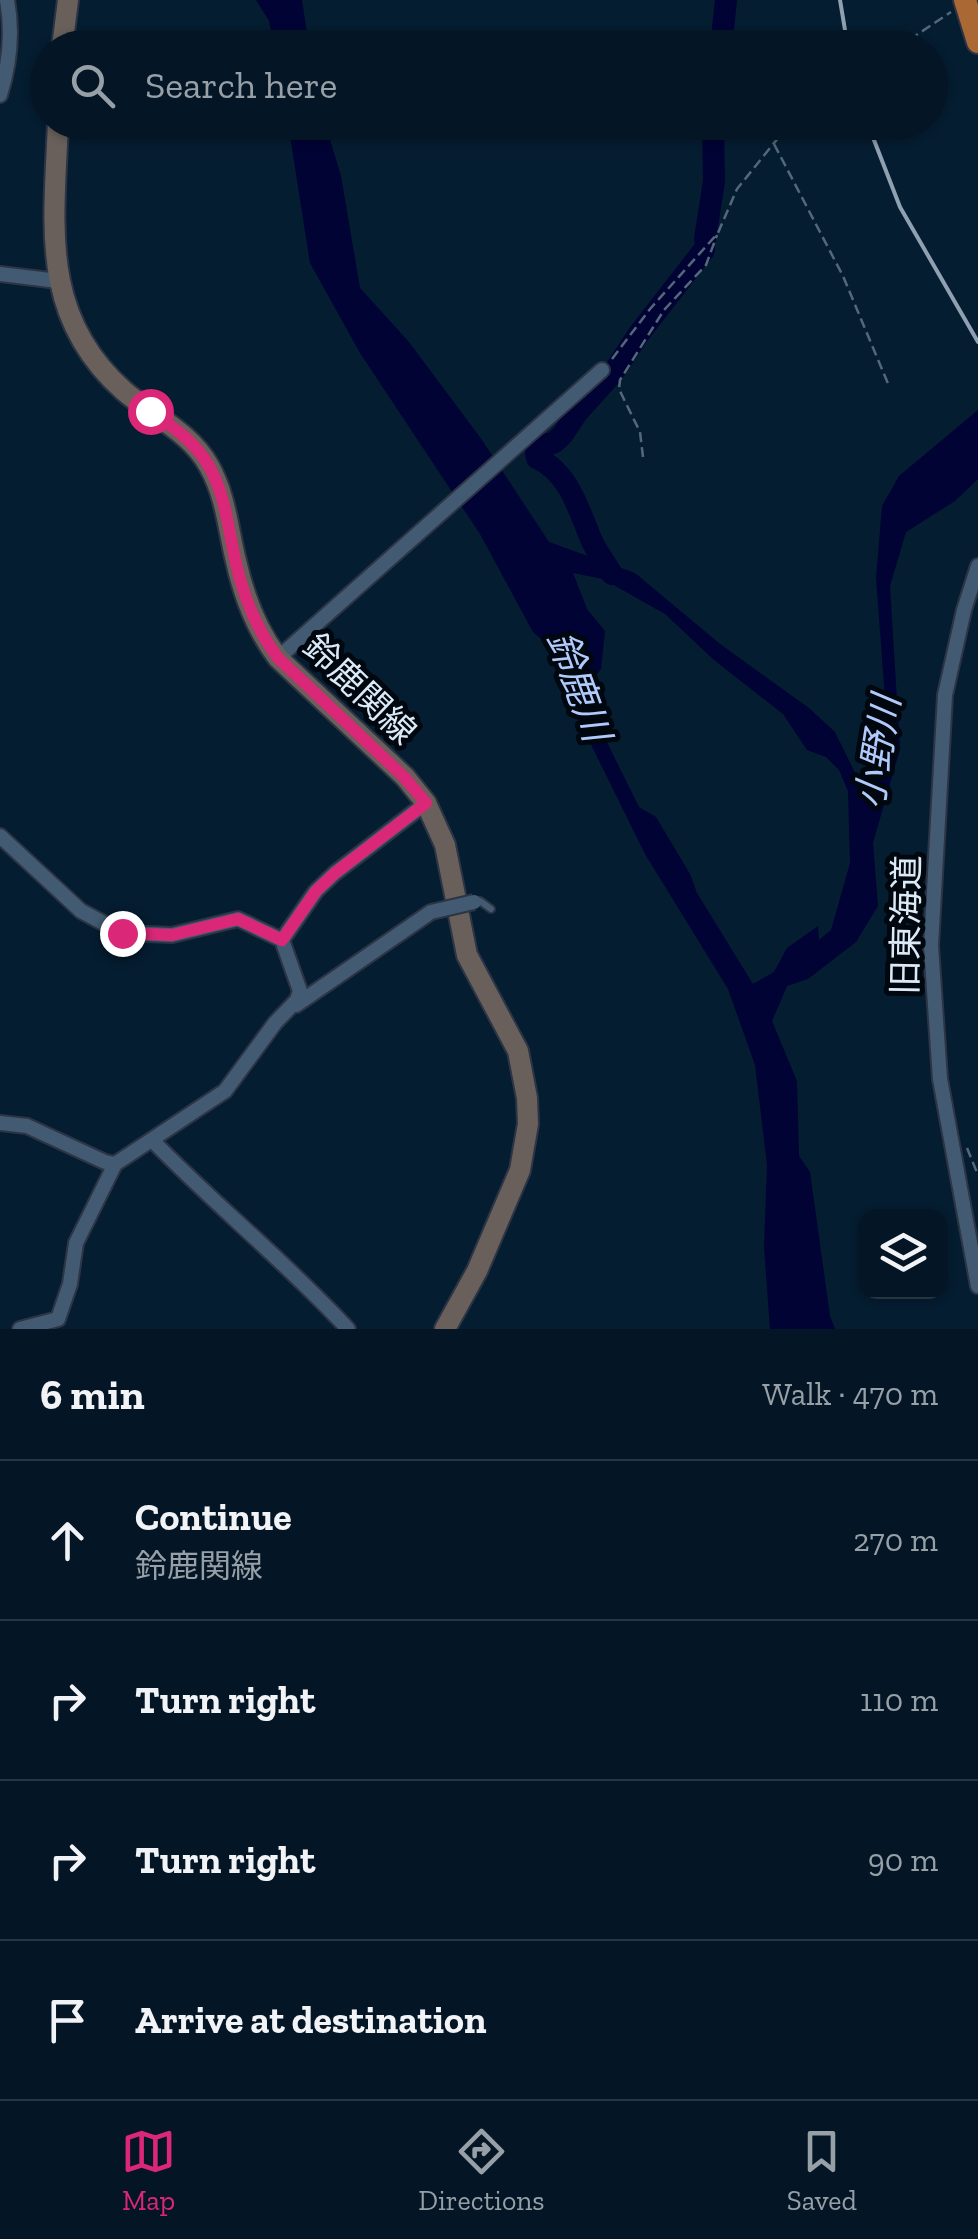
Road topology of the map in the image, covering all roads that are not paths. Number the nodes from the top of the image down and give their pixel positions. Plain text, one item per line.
1 (7, 0) edge
2 (68, 0) edge
3 (965, 2) edge
4 (64, 30) edge
5 (978, 42) edge
6 (0, 95) edge
7 (57, 140) edge
8 (0, 274) edge
9 (58, 281) junction
10 (602, 370) road end
11 (978, 566) edge
12 (278, 658) junction
13 (426, 803) junction
14 (0, 836) edge
15 (474, 902) joint
16 (491, 909) dead end
17 (282, 940) junction
18 (290, 1006) junction
19 (0, 1123) edge
20 (152, 1140) junction
21 (115, 1164) junction
22 (978, 1286) edge
23 (20, 1329) edge
24 (348, 1329) edge
25 (445, 1329) edge

1 - 6 street
2 - 4 main road
3 - 5 highway
7 - 9 main road, 鈴鹿関線
8 - 9 street
9 - 12 main road, 鈴鹿関線
10 - 12 street
11 - 22 street, 旧東海道
12 - 13 main road, 鈴鹿関線
13 - 17 street
13 - 25 main road, 鈴鹿関線
14 - 17 street
15 - 16 lane
15 - 18 street, bridge
17 - 18 street
18 - 20 street
19 - 21 street
20 - 21 street
20 - 24 street
21 - 23 street

